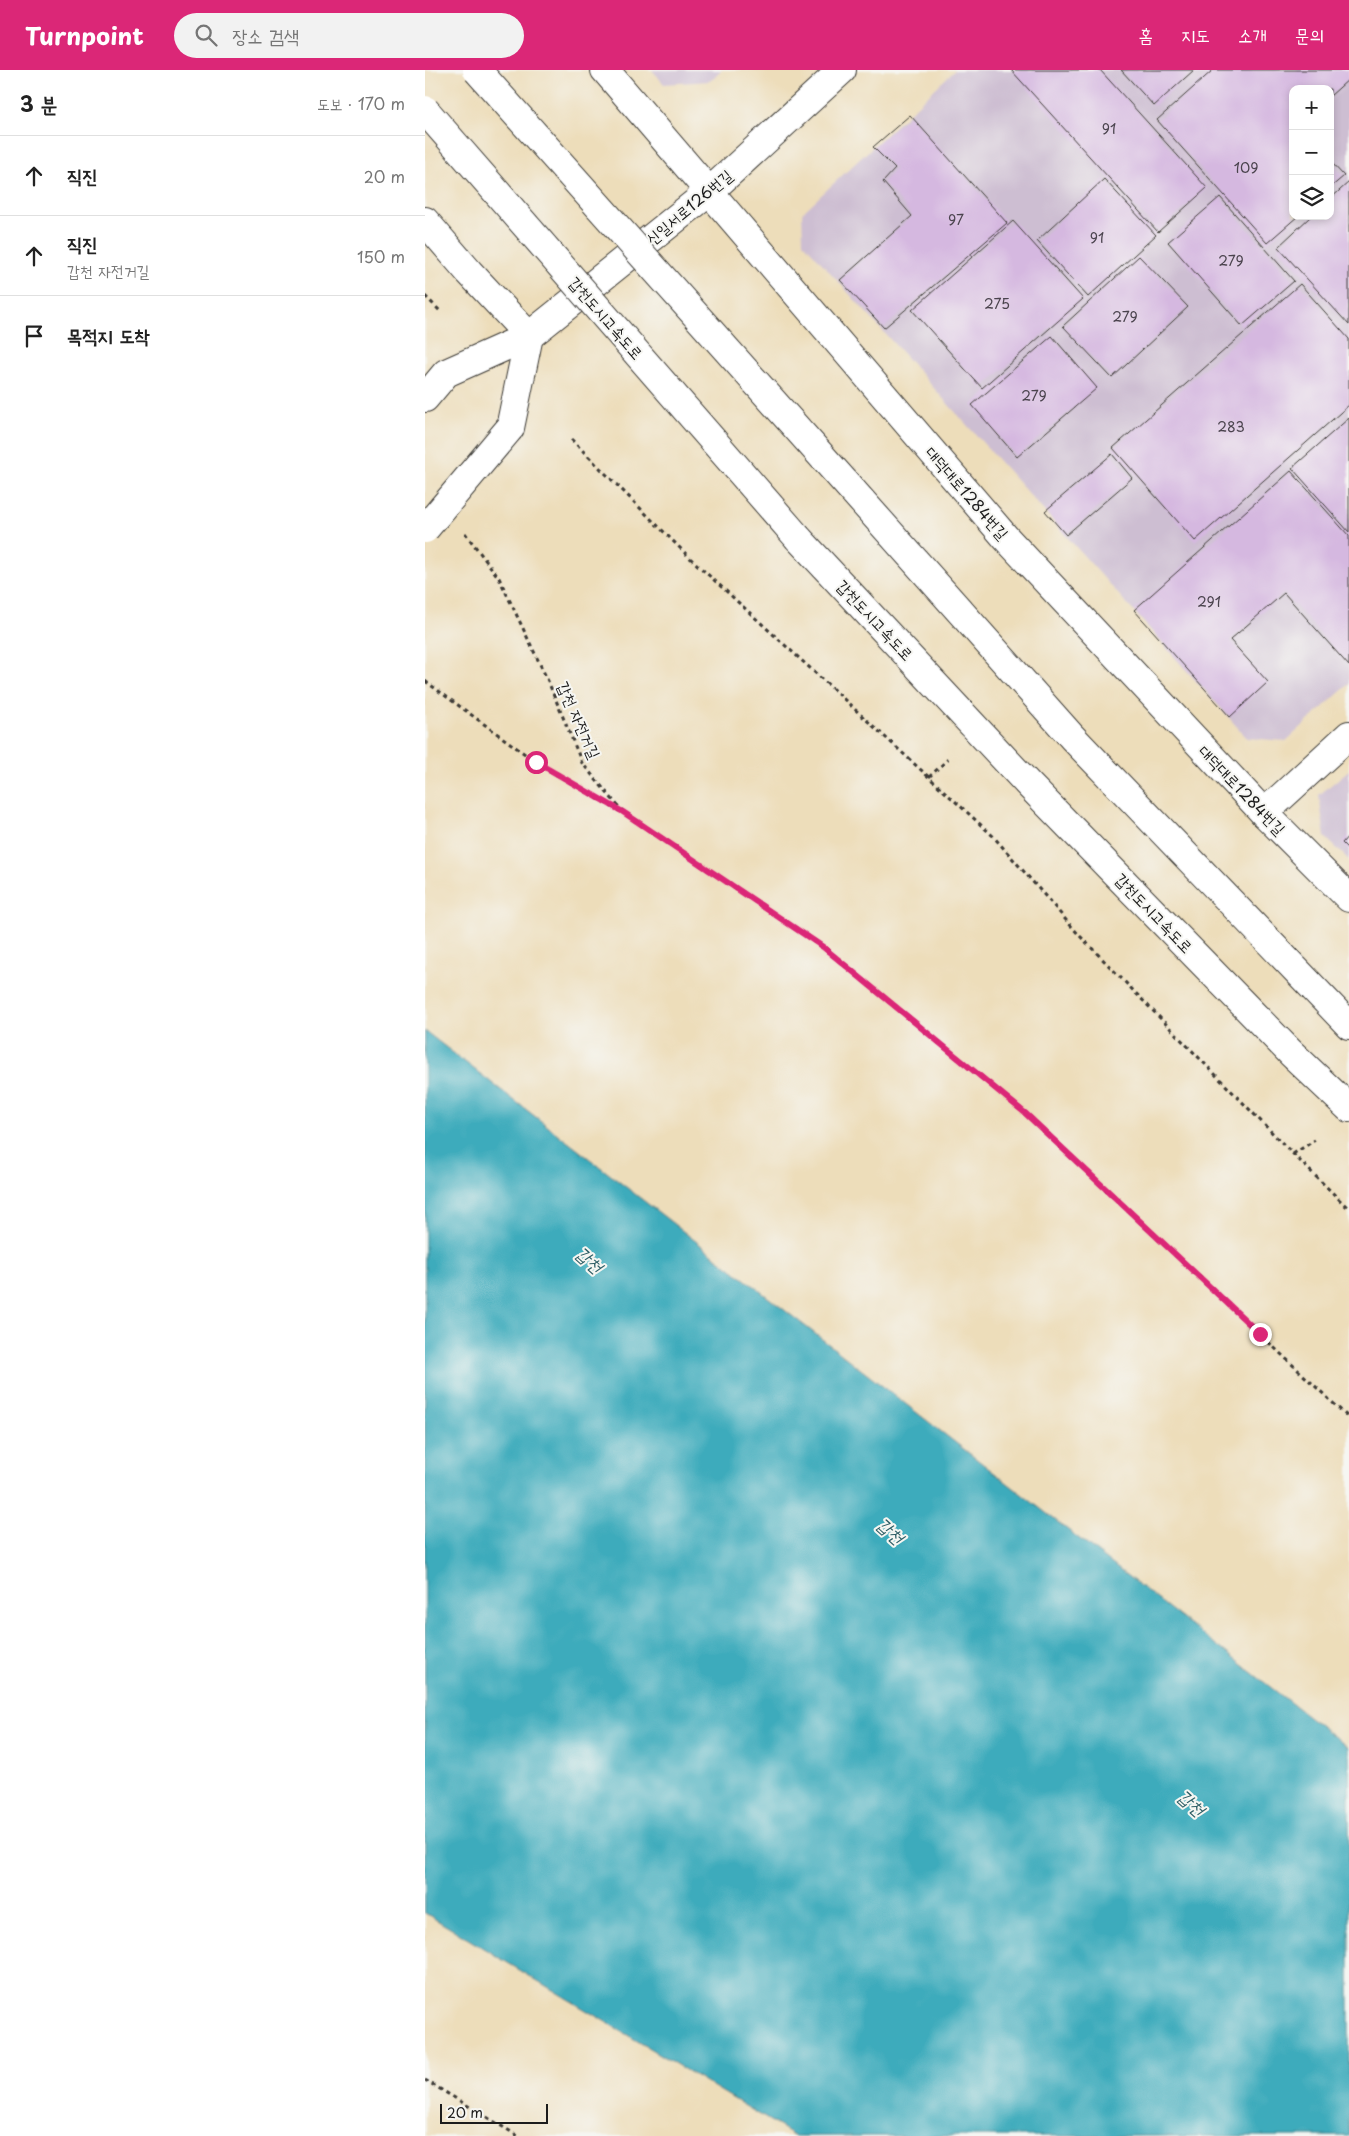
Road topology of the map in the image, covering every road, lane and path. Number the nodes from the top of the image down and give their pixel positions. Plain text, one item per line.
1 (477, 70) edge
2 (605, 70) edge
3 (842, 70) edge
4 (425, 110) edge
5 (709, 192) junction
6 (425, 221) edge
7 (425, 296) edge
8 (441, 312) dead end
9 (529, 336) junction
10 (425, 398) edge
11 (571, 439) dead end
12 (460, 528) dead end
13 (425, 529) edge
14 (425, 681) edge
15 (1349, 735) edge
16 (948, 759) dead end
17 (929, 777) junction
18 (623, 812) junction
19 (1264, 813) junction
20 (1349, 898) edge
21 (1349, 1025) edge
22 (1349, 1108) edge
23 (1315, 1140) dead end
24 (1293, 1154) junction
25 (1349, 1209) edge
26 (1349, 1418) edge
27 (425, 2080) edge
28 (518, 2136) edge

1 - 21 main road, bridge
2 - 5 main road, 대덕대로1284번길
3 - 5 main road, 신일서로126번길
4 - 22 main road, 갑천도시고속도로, bridge
5 - 9 main road, 신일서로126번길
5 - 19 main road, 대덕대로1284번길
6 - 9 main road
7 - 8 path
9 - 10 main road, 신일서로126번길
9 - 13 main road, bridge
11 - 17 path
12 - 18 path, 갑천 자전거길
14 - 18 path
15 - 19 main road
16 - 17 path
17 - 24 path
18 - 26 path, 갑천 자전거길
19 - 20 main road, 대덕대로1284번길
23 - 24 path
24 - 25 path
27 - 28 path

